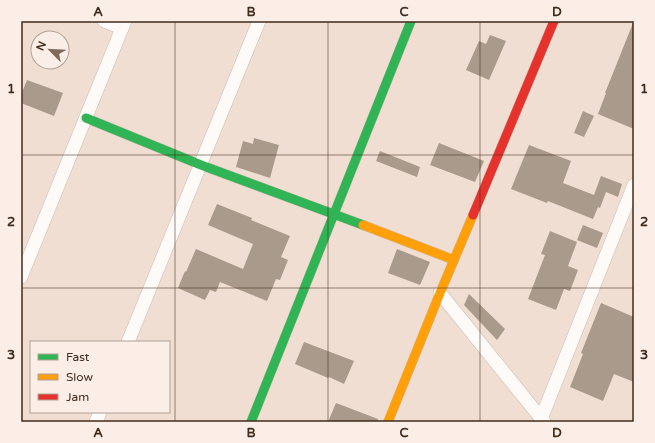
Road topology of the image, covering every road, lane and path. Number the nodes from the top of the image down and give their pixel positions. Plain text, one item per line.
1 (104, 21) edge
2 (259, 21) edge
3 (411, 21) edge
4 (554, 21) edge
5 (123, 24) edge
6 (86, 118) junction
7 (201, 165) junction
8 (634, 186) edge
9 (335, 214) junction
10 (454, 260) junction
11 (21, 277) edge
12 (440, 293) junction
13 (128, 341) edge
14 (542, 420) edge
15 (251, 422) edge
16 (388, 422) edge

1 - 5 street
2 - 7 street
3 - 9 street
4 - 10 street
5 - 6 street
6 - 7 street
6 - 11 street
7 - 9 street
7 - 13 street
8 - 14 street
9 - 10 street
9 - 15 street
10 - 12 street
12 - 14 street
12 - 16 street

